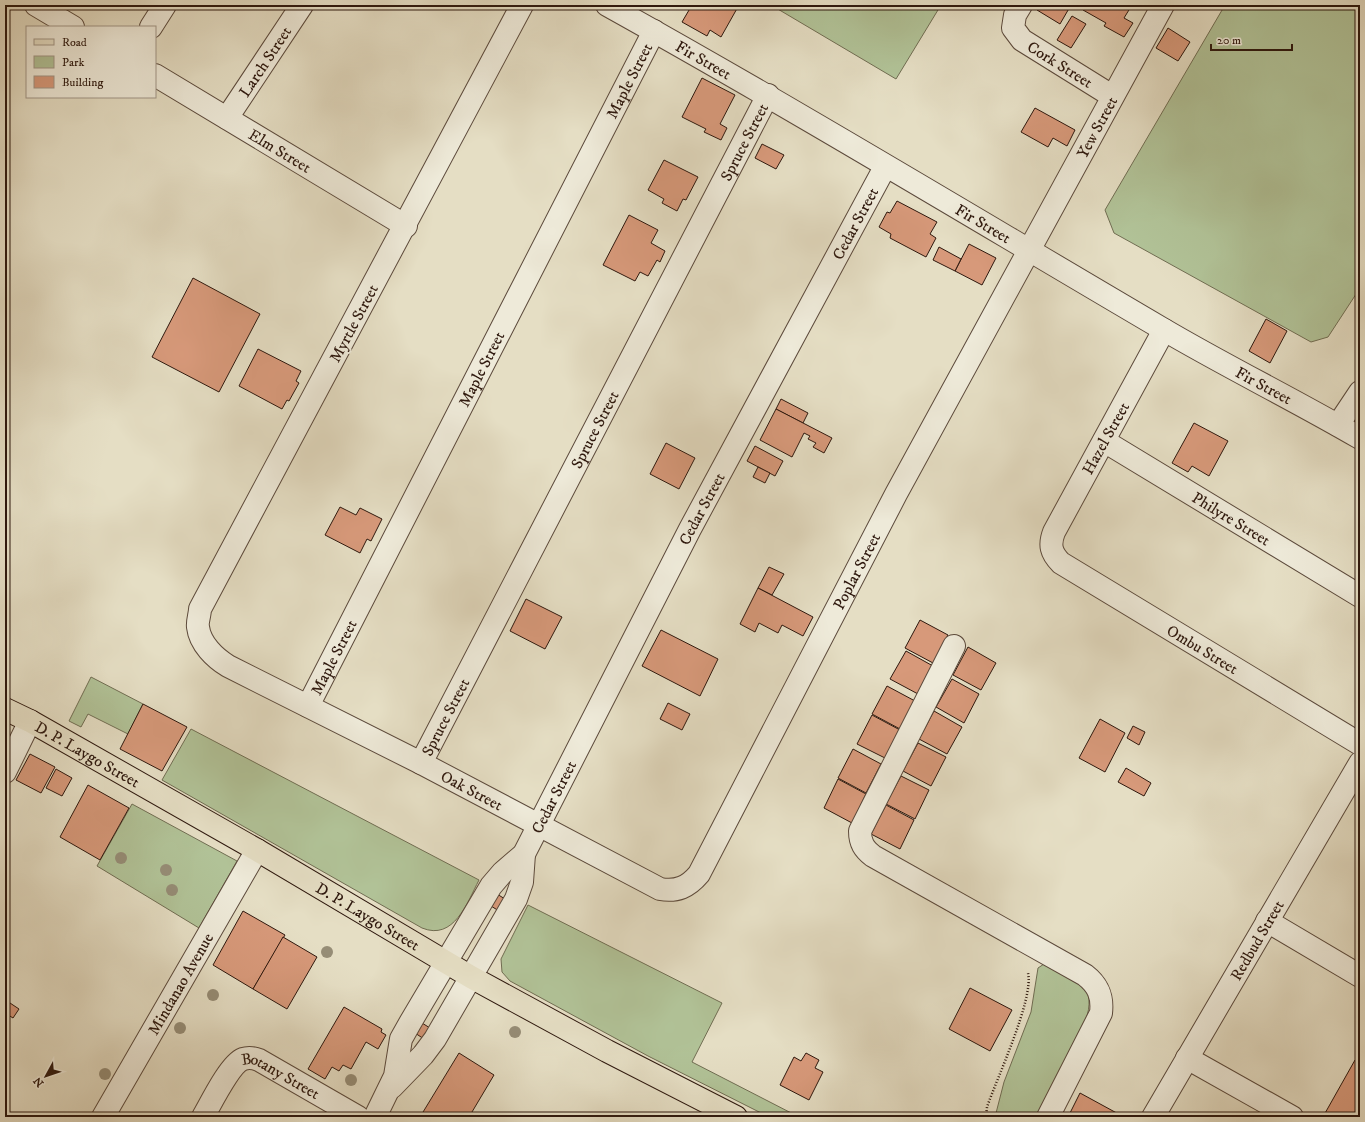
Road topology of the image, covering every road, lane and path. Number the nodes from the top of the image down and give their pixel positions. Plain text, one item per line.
1 (36, 5) edge
2 (165, 5) edge
3 (302, 5) edge
4 (522, 5) edge
5 (607, 5) edge
6 (1021, 5) edge
7 (1163, 5) edge
8 (71, 26) edge
9 (152, 26) edge
10 (654, 31) junction
11 (156, 76) edge
12 (768, 95) junction
13 (1112, 96) junction
14 (227, 118) junction
15 (885, 167) junction
16 (406, 226) junction
17 (1030, 250) junction
18 (1164, 330) junction
19 (1360, 392) edge
20 (1338, 425) junction
21 (1360, 438) edge
22 (1104, 441) junction
23 (1051, 548) joint
24 (1360, 596) edge
25 (205, 644) joint
26 (954, 646) dead end
27 (308, 706) junction
28 (5, 708) edge
29 (30, 721) junction
30 (1360, 744) edge
31 (421, 763) junction
32 (1360, 763) edge
33 (5, 772) edge
34 (538, 826) junction
35 (257, 850) junction
36 (524, 854) junction
37 (681, 889) joint
38 (1267, 921) junction
39 (446, 962) junction
40 (1027, 969) dead end
41 (472, 976) junction
42 (1360, 976) edge
43 (1187, 1058) junction
44 (391, 1088) junction
45 (104, 1117) edge
46 (203, 1117) edge
47 (358, 1117) edge
48 (375, 1117) edge
49 (736, 1117) edge
50 (986, 1117) edge
51 (1048, 1117) edge
52 (1153, 1117) edge
53 (1292, 1117) edge

1 - 8 street
2 - 9 street
3 - 14 street, Larch Street
4 - 16 street, Myrtle Street
5 - 10 street, Fir Street
6 - 13 street, Cork Street
7 - 13 street, Yew Street
10 - 12 street, Fir Street
10 - 27 street, Maple Street
11 - 14 street, Elm Street
12 - 15 street, Fir Street
12 - 31 street, Spruce Street
13 - 17 street, Yew Street
14 - 16 street, Elm Street
15 - 17 street, Fir Street
15 - 34 street, Cedar Street
16 - 25 street, Myrtle Street
17 - 18 street, Fir Street
17 - 37 street, Poplar Street
18 - 20 street, Fir Street
18 - 22 street, Hazel Street
19 - 20 street
20 - 21 street, Fir Street
22 - 23 street, Hazel Street
22 - 24 street, Philyre Street
23 - 30 street, Ombu Street
25 - 27 street, Oak Street
26 - 51 street
27 - 31 street, Oak Street
28 - 29 main road, D. P. Laygo Street
29 - 33 street
29 - 35 main road, D. P. Laygo Street
31 - 34 street, Oak Street
32 - 38 street, Redbud Street
34 - 36 street, Cedar Street
34 - 37 street, Oak Street
35 - 39 main road, D. P. Laygo Street
35 - 45 street, Mindanao Avenue
36 - 39 street
36 - 41 street
38 - 42 street
38 - 43 street, Redbud Street
39 - 41 main road, D. P. Laygo Street
39 - 44 street
40 - 50 path
41 - 44 street
41 - 49 main road, D. P. Laygo Street
43 - 52 street, Redbud Street
43 - 53 street
44 - 48 street
46 - 47 street, Botany Street

